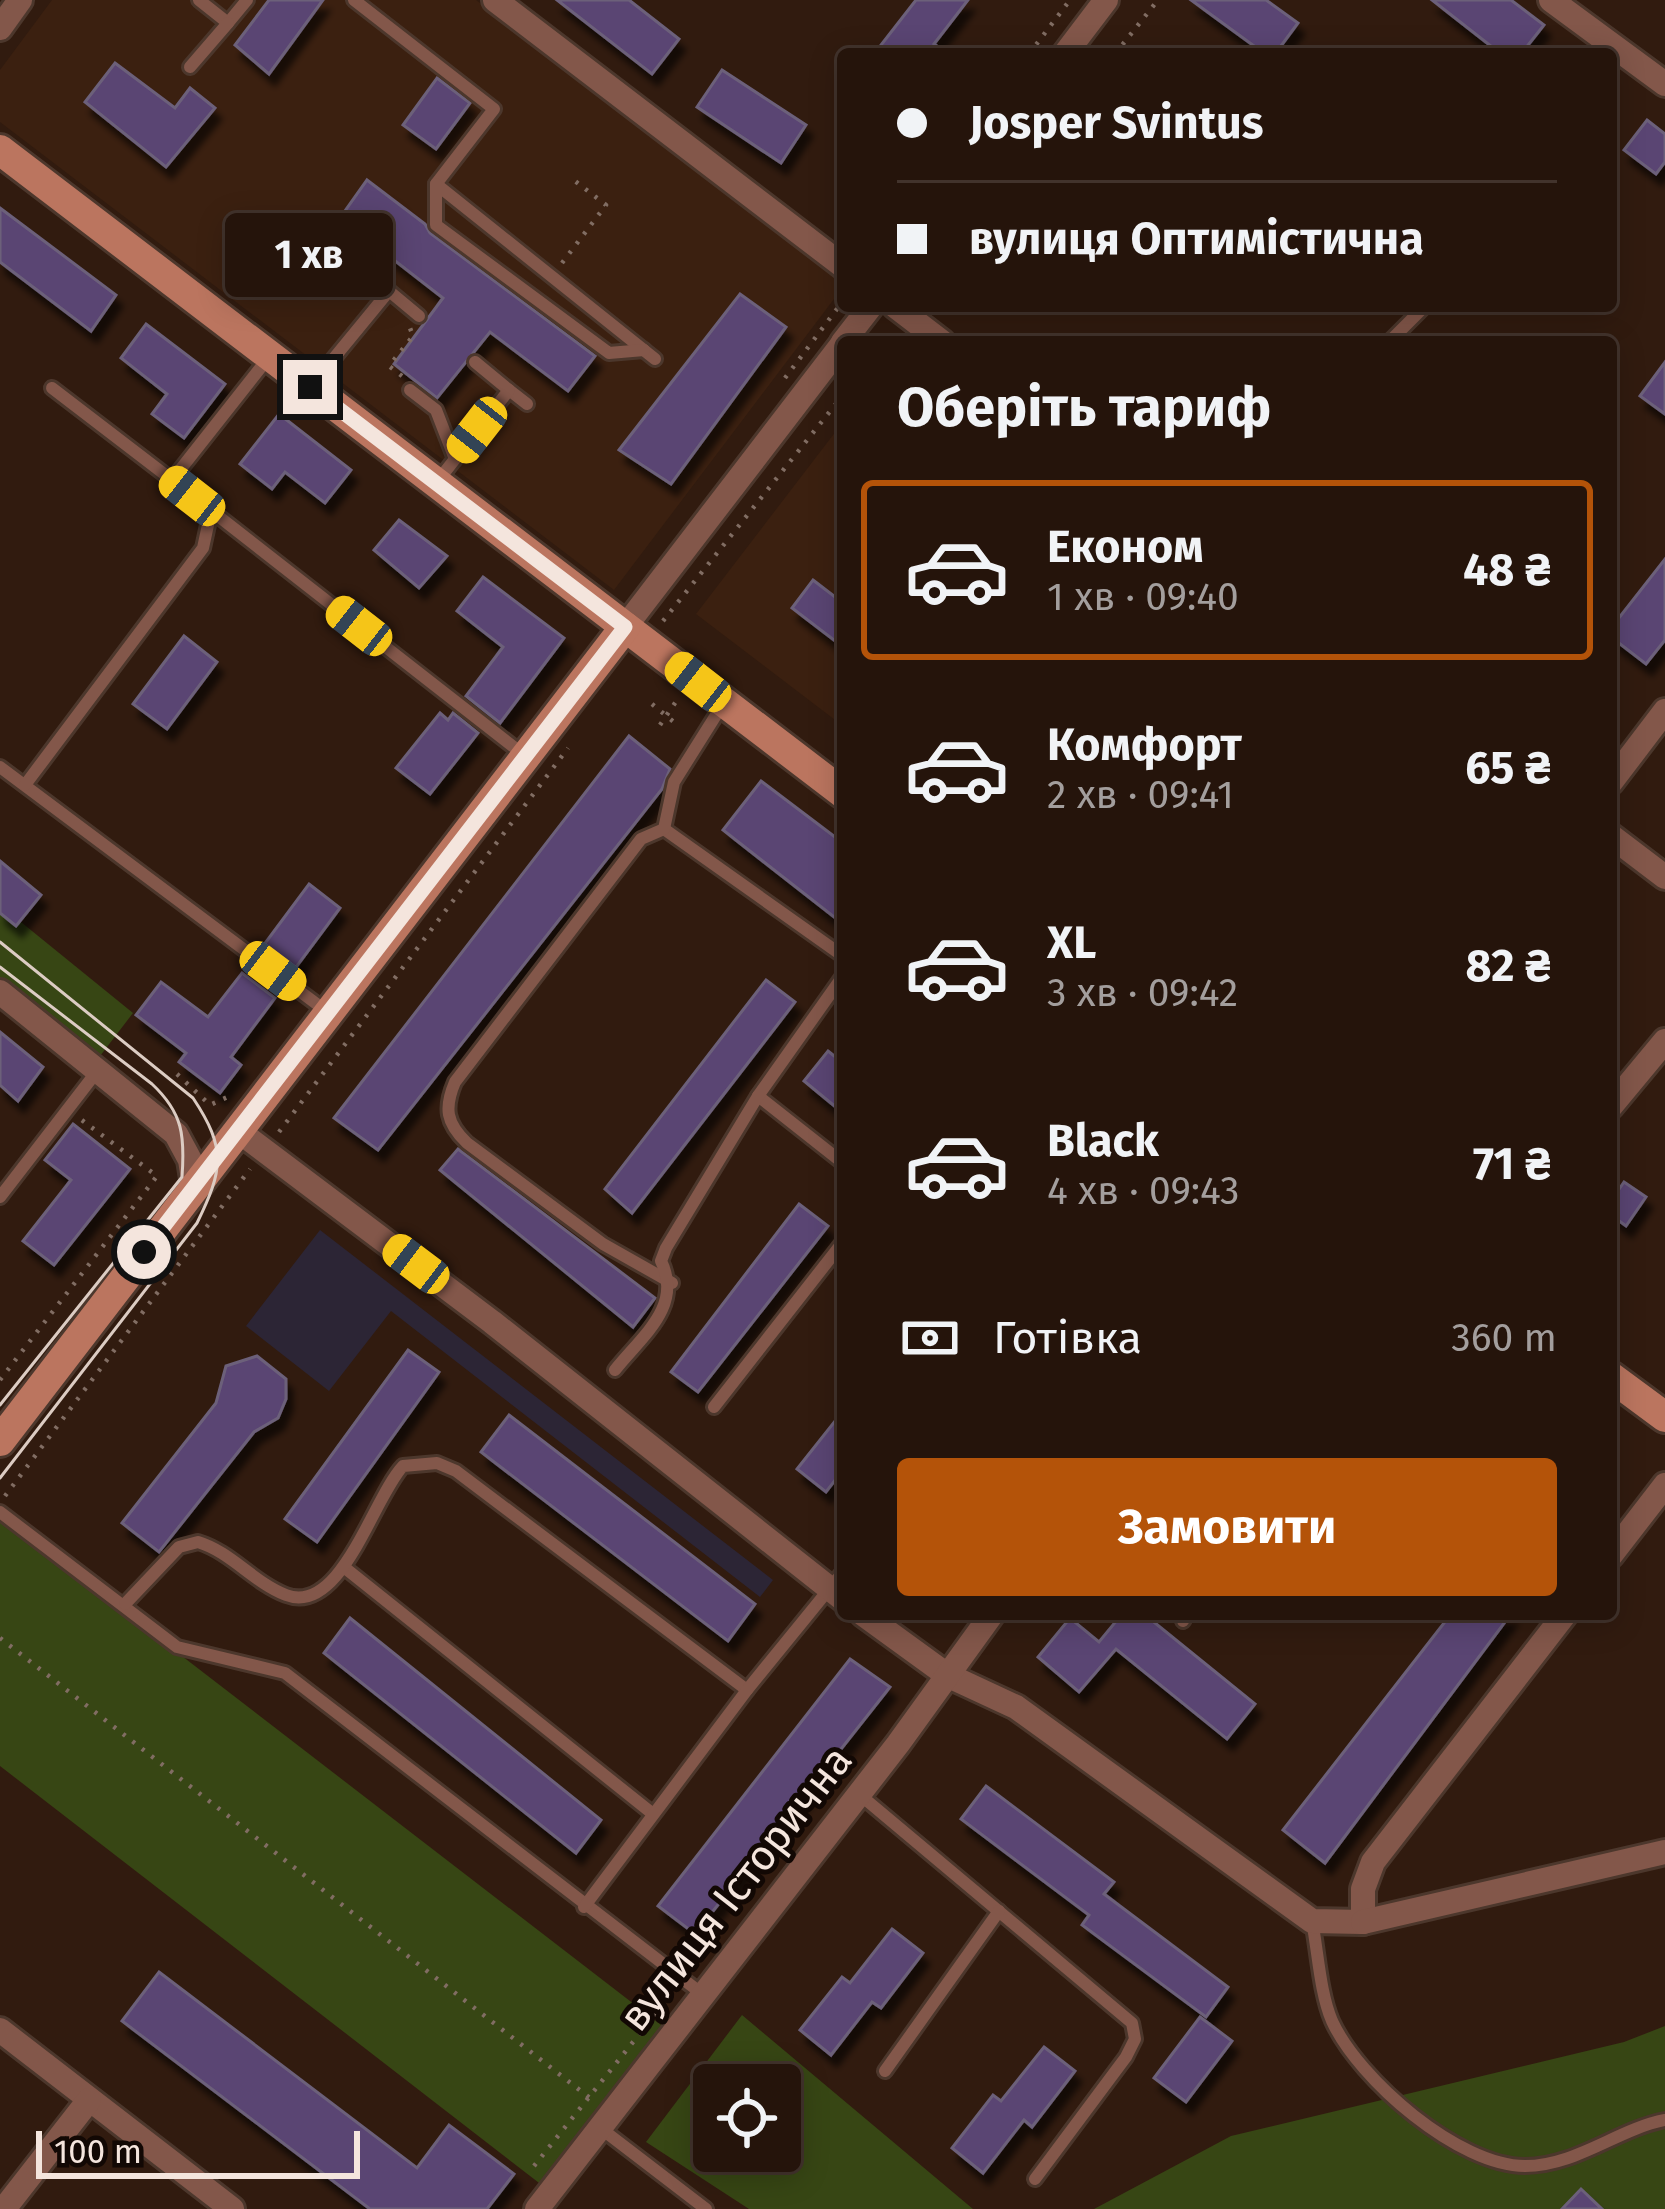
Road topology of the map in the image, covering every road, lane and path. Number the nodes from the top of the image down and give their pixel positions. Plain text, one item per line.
1 (20, 0) edge
2 (200, 0) edge
3 (247, 0) edge
4 (354, 0) edge
5 (495, 0) edge
6 (1070, 0) edge
7 (1106, 0) edge
8 (1158, 0) edge
9 (1551, 0) edge
10 (228, 23) junction
11 (0, 28) edge
12 (1034, 48) edge
13 (1070, 48) edge
14 (1120, 48) edge
15 (1616, 48) edge
16 (1617, 49) edge
17 (190, 68) dead end
18 (1665, 84) edge
19 (0, 150) edge
20 (575, 181) dead end
21 (436, 184) junction
22 (837, 261) edge
23 (551, 277) junction
24 (866, 312) edge
25 (903, 312) edge
26 (1419, 312) edge
27 (419, 316) joint
28 (848, 336) edge
29 (934, 336) edge
30 (1395, 336) edge
31 (837, 350) edge
32 (269, 356) junction
33 (475, 362) dead end
34 (310, 387) junction
35 (52, 388) dead end
36 (410, 390) joint
37 (509, 390) junction
38 (837, 402) edge
39 (527, 404) dead end
40 (446, 471) junction
41 (172, 481) junction
42 (211, 511) junction
43 (639, 629) junction
44 (680, 695) dead end
45 (724, 702) junction
46 (652, 704) dead end
47 (1665, 711) edge
48 (666, 716) junction
49 (675, 723) dead end
50 (660, 725) dead end
51 (525, 756) junction
52 (0, 767) edge
53 (1617, 774) edge
54 (25, 785) junction
55 (837, 788) edge
56 (527, 802) dead end
57 (664, 829) junction
58 (1617, 841) edge
59 (1665, 877) edge
60 (837, 952) edge
61 (837, 984) edge
62 (0, 992) edge
63 (327, 1012) junction
64 (1665, 1042) edge
65 (98, 1070) junction
66 (177, 1074) dead end
67 (233, 1094) dead end
68 (758, 1096) junction
69 (1617, 1099) edge
70 (68, 1109) junction
71 (237, 1130) junction
72 (265, 1150) junction
73 (837, 1158) edge
74 (194, 1185) junction
75 (0, 1197) edge
76 (837, 1250) edge
77 (672, 1283) junction
78 (615, 1370) dead end
79 (0, 1380) edge
80 (1617, 1381) edge
81 (714, 1407) dead end
82 (1665, 1417) edge
83 (0, 1441) edge
84 (1665, 1485) edge
85 (0, 1502) edge
86 (0, 1512) edge
87 (1617, 1547) edge
88 (345, 1568) junction
89 (837, 1585) edge
90 (837, 1589) edge
91 (125, 1604) junction
92 (871, 1620) edge
93 (988, 1620) edge
94 (1560, 1620) edge
95 (0, 1637) edge
96 (947, 1675) junction
97 (747, 1690) junction
98 (858, 1793) junction
99 (653, 1814) junction
100 (1665, 1852) edge
101 (584, 1907) junction
102 (999, 1911) junction
103 (1312, 1922) junction
104 (1363, 1922) junction
105 (701, 1993) junction
106 (0, 2030) edge
107 (884, 2071) dead end
108 (88, 2100) junction
109 (604, 2120) junction
110 (1665, 2120) edge
111 (1035, 2179) dead end
112 (4, 2209) edge
113 (232, 2209) edge
114 (537, 2209) edge
115 (706, 2209) edge

1 - 11 street
2 - 10 lane
3 - 10 lane
4 - 21 lane
5 - 22 street
6 - 12 path
7 - 13 street
8 - 14 path
9 - 15 street
10 - 17 lane
16 - 18 street
19 - 32 street
20 - 23 path
21 - 23 lane
21 - 23 lane
24 - 28 street
25 - 29 street
26 - 30 lane
27 - 34 lane
27 - 36 path
31 - 43 street
32 - 34 street
32 - 41 lane
33 - 37 lane
34 - 40 street
35 - 41 lane
36 - 40 lane
37 - 39 lane
37 - 40 lane
38 - 43 path
40 - 43 street
41 - 42 lane
42 - 51 lane
42 - 54 lane
43 - 45 street
43 - 51 street
44 - 48 path
45 - 55 street
45 - 57 lane
46 - 48 path
47 - 53 street
48 - 49 path
48 - 50 path
51 - 63 street
52 - 54 lane
54 - 63 lane
56 - 72 path
57 - 60 lane
57 - 77 lane
58 - 59 street
61 - 68 lane
62 - 65 street
63 - 71 street
64 - 69 street
65 - 70 lane
65 - 74 street
66 - 67 path
68 - 73 lane
68 - 77 lane
70 - 75 lane
70 - 79 path
71 - 72 street
71 - 74 street
72 - 85 path
72 - 89 street
74 - 83 street
76 - 81 lane
77 - 78 lane
80 - 82 street
84 - 87 street
86 - 91 lane
88 - 91 lane
88 - 97 lane
88 - 99 lane
90 - 97 lane
91 - 101 lane
92 - 96 street
93 - 96 street, вулиця Історична
94 - 104 street
95 - 109 path
96 - 98 street, вулиця Історична
96 - 103 street
97 - 99 lane
98 - 102 lane
98 - 105 street, вулиця Історична
99 - 101 lane
100 - 104 street
101 - 105 lane
102 - 107 lane
102 - 111 lane
103 - 104 street
103 - 110 lane
105 - 109 street, вулиця Історична
106 - 108 street
108 - 112 street
108 - 113 street
109 - 114 street, вулиця Історична
109 - 115 lane

